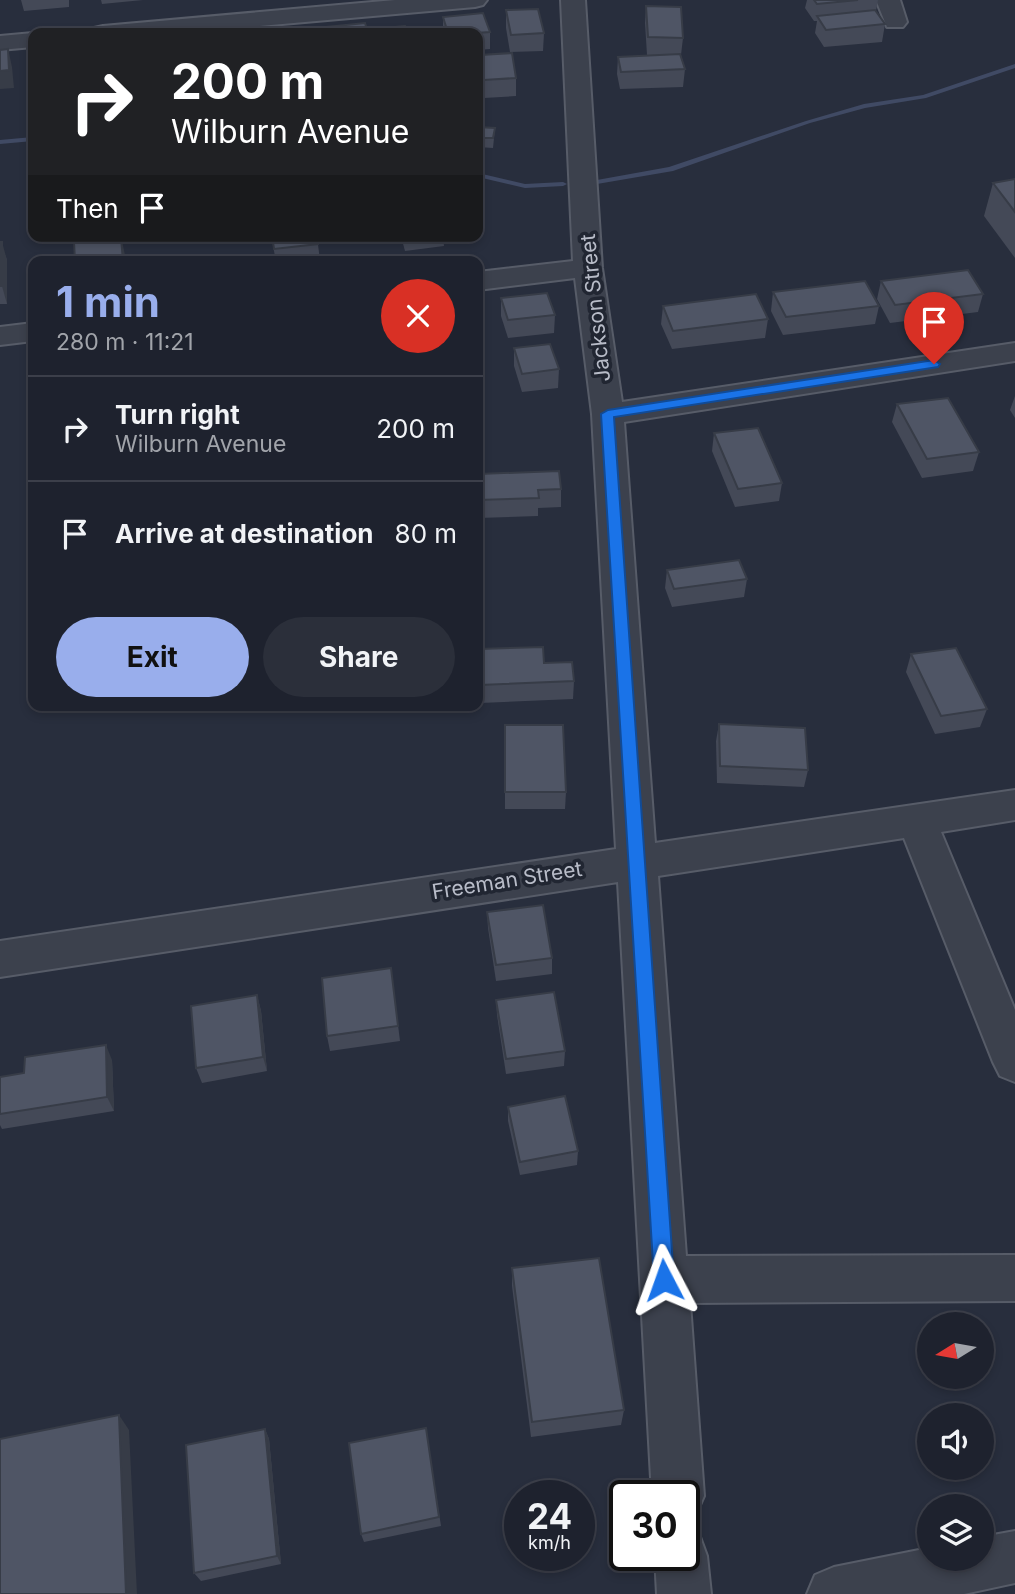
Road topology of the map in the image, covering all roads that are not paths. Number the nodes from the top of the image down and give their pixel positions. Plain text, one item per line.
1 (475, 0) edge
2 (572, 0) edge
3 (159, 28) edge
4 (28, 40) edge
5 (0, 43) edge
6 (588, 268) junction
7 (483, 280) edge
8 (28, 333) edge
9 (0, 336) edge
10 (1015, 352) edge
11 (608, 414) junction
12 (1015, 805) edge
13 (916, 819) junction
14 (637, 860) junction
15 (0, 959) edge
16 (1015, 1062) edge
17 (1015, 1278) edge
18 (664, 1280) junction
19 (677, 1480) edge
20 (1015, 1557) edge
21 (682, 1571) edge
22 (684, 1594) edge
23 (834, 1594) edge

1 - 3 street
2 - 6 street, Jackson Street
4 - 5 street
6 - 7 street
6 - 11 street, Jackson Street
8 - 9 street
10 - 11 street
11 - 14 street, Jackson Street
12 - 13 street, Freeman Street
13 - 14 street, Freeman Street
13 - 16 street
14 - 15 street, Freeman Street
14 - 18 street, Jackson Street
17 - 18 street
18 - 19 street, Jackson Street
20 - 23 street
21 - 22 street

